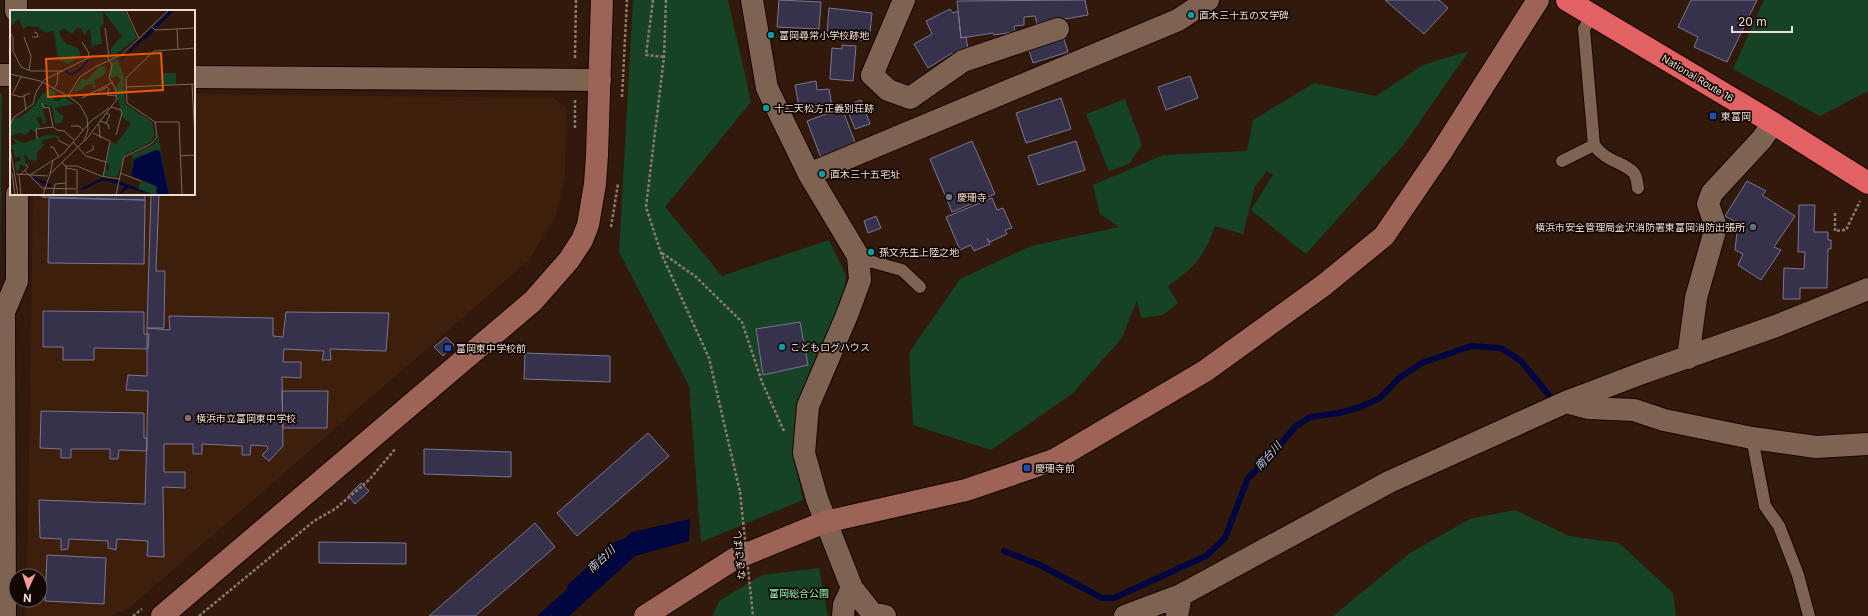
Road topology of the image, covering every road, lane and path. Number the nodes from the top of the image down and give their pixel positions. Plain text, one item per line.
1 (576, 0) edge
2 (602, 0) edge
3 (627, 0) edge
4 (654, 0) edge
5 (666, 0) edge
6 (752, 0) edge
7 (904, 0) edge
8 (1208, 0) edge
9 (1538, 0) edge
10 (1567, 0) edge
11 (627, 14) dead end
12 (1592, 15) junction
13 (1058, 29) dead end
14 (664, 57) junction
15 (195, 77) edge
16 (568, 80) junction
17 (600, 80) junction
18 (1773, 122) junction
19 (575, 135) dead end
20 (1594, 145) junction
21 (1562, 161) dead end
22 (809, 174) junction
23 (1638, 188) dead end
24 (1865, 191) edge
25 (17, 195) edge
26 (1835, 213) dead end
27 (661, 253) junction
28 (858, 261) junction
29 (920, 287) dead end
30 (1868, 289) edge
31 (5, 298) edge
32 (1688, 358) junction
33 (1566, 402) junction
34 (1752, 438) junction
35 (1868, 444) edge
36 (804, 453) junction
37 (825, 522) junction
38 (852, 588) junction
39 (1179, 606) edge
40 (153, 612) edge
41 (5, 616) edge
42 (133, 616) edge
43 (644, 616) edge
44 (753, 616) edge
45 (843, 616) edge
46 (885, 616) edge
47 (1125, 616) edge
48 (1809, 616) edge

1 - 16 path
2 - 17 street
3 - 11 path
4 - 14 path
5 - 14 path, なぎさばし
6 - 22 street
7 - 13 street
8 - 22 street
9 - 37 street
10 - 12 highway, National Route 16
12 - 18 highway, National Route 16
12 - 20 lane
14 - 27 path, なぎさばし
15 - 16 street
16 - 17 street
16 - 19 path
17 - 40 street
18 - 24 highway, National Route 16
18 - 32 street
20 - 21 lane
20 - 23 lane
22 - 28 street
24 - 26 path
25 - 31 street
27 - 36 path
27 - 44 path, なぎさばし, bridge
28 - 29 lane
28 - 36 street
30 - 32 street
31 - 41 street
32 - 33 street
33 - 34 street
33 - 39 street
34 - 35 street
34 - 48 lane
36 - 37 street
37 - 38 street
37 - 43 street
38 - 45 street
38 - 46 street
39 - 47 street
40 - 42 path

